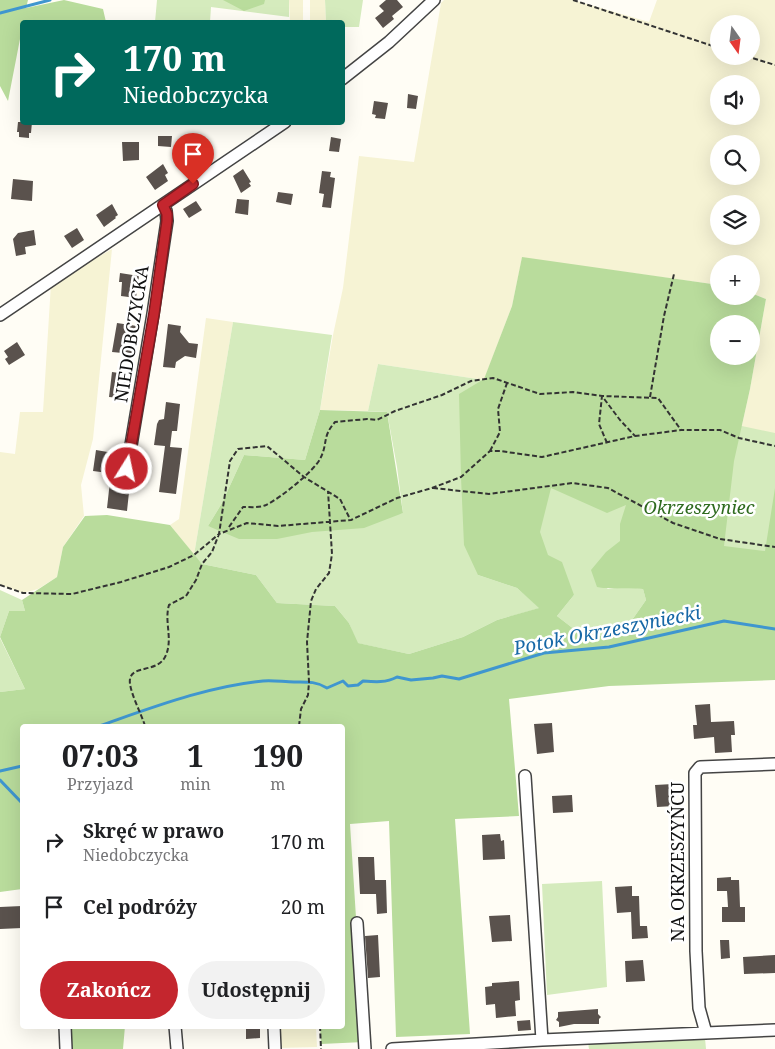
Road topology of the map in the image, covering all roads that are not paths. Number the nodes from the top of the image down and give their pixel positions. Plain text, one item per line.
1 (434, 0) edge
2 (345, 77) edge
3 (280, 125) edge
4 (163, 205) junction
5 (0, 315) edge
6 (127, 469) dead end
7 (775, 764) edge
8 (525, 776) dead end
9 (357, 923) dead end
10 (65, 1029) edge
11 (176, 1029) edge
12 (274, 1029) edge
13 (775, 1030) edge
14 (706, 1033) junction
15 (542, 1040) junction
16 (470, 1047) edge
17 (66, 1049) edge
18 (177, 1049) edge
19 (275, 1049) edge
20 (365, 1049) edge
21 (392, 1049) edge

1 - 2 street
3 - 4 street
4 - 5 street
4 - 6 street, NIEDOBCZYCKA
7 - 14 street, NA OKRZESZYŃCU
8 - 15 street
9 - 20 street
10 - 17 street
11 - 18 street
12 - 19 street
13 - 14 street
14 - 15 street
15 - 16 street
16 - 21 street

